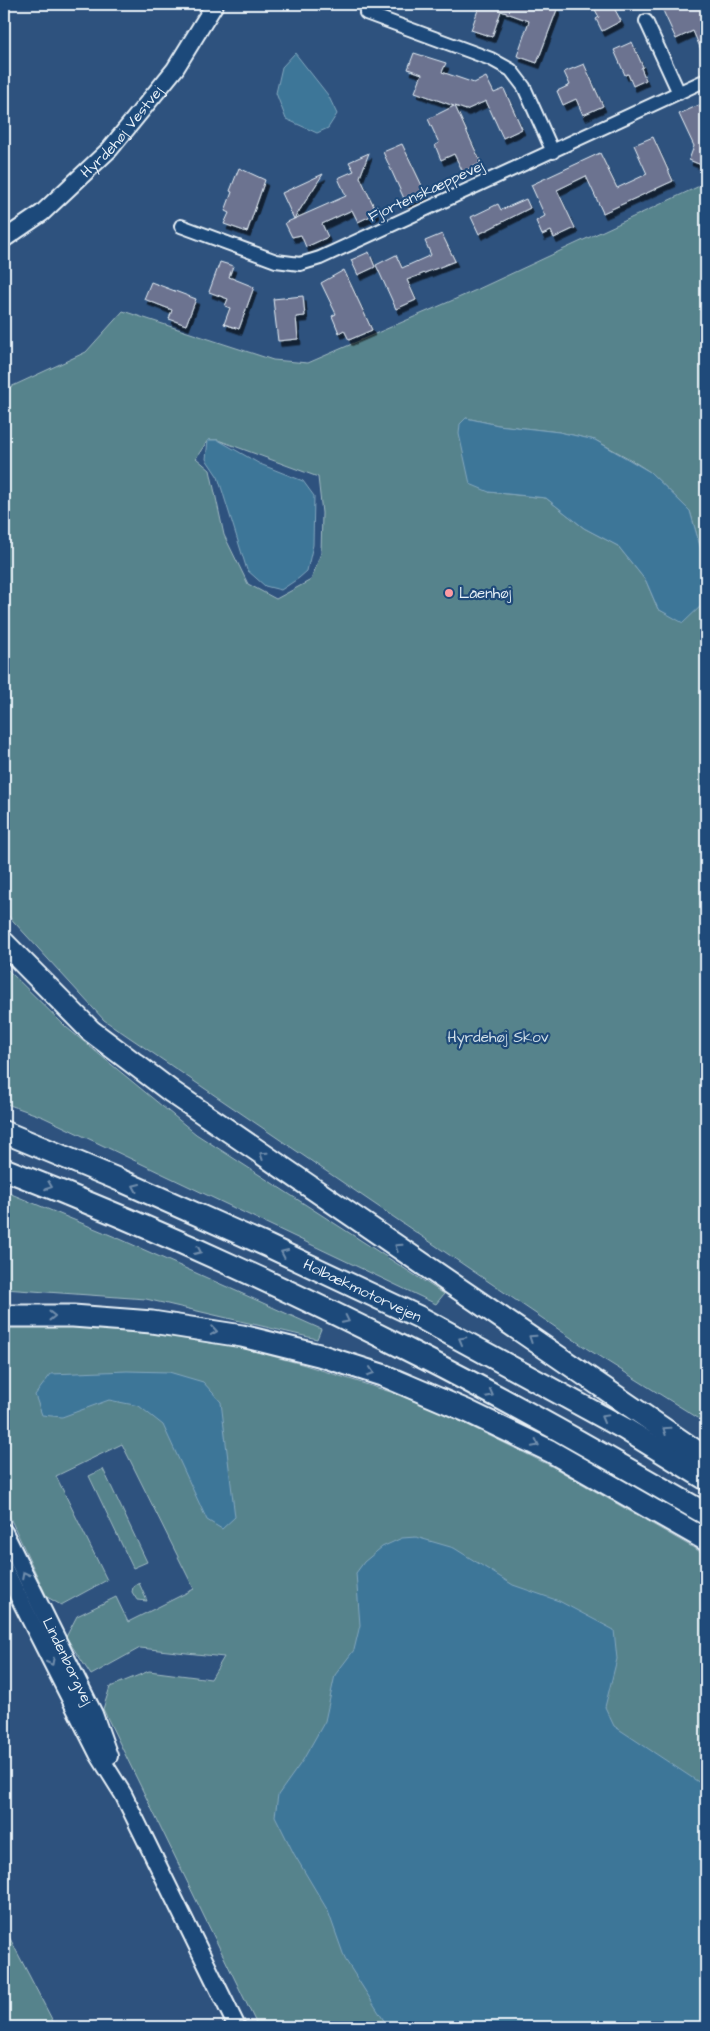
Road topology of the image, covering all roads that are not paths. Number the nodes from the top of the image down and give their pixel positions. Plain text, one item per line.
1 (215, 4) edge
2 (370, 4) edge
3 (646, 20) dead end
4 (706, 80) edge
5 (679, 93) junction
6 (553, 152) junction
7 (182, 226) dead end
8 (4, 239) edge
9 (4, 943) edge
10 (4, 1132) edge
11 (4, 1169) edge
12 (4, 1316) edge
13 (706, 1458) edge
14 (706, 1479) edge
15 (706, 1514) edge
16 (4, 1532) edge
17 (706, 1540) edge
18 (4, 1568) edge
19 (123, 1794) junction
20 (237, 2027) edge

1 - 8 main road, Hyrdehøj Vestvej
2 - 6 street
3 - 5 street
4 - 5 street, Fjortenskæppevej
5 - 6 street, Fjortenskæppevej
6 - 7 street, Fjortenskæppevej
13 -> 9 highway
14 -> 10 highway, Holbækmotorvejen
11 -> 15 highway
12 -> 17 highway
19 -> 16 main road, Lindenborgvej
18 -> 19 main road, Lindenborgvej
19 - 20 main road, Lindenborgvej

